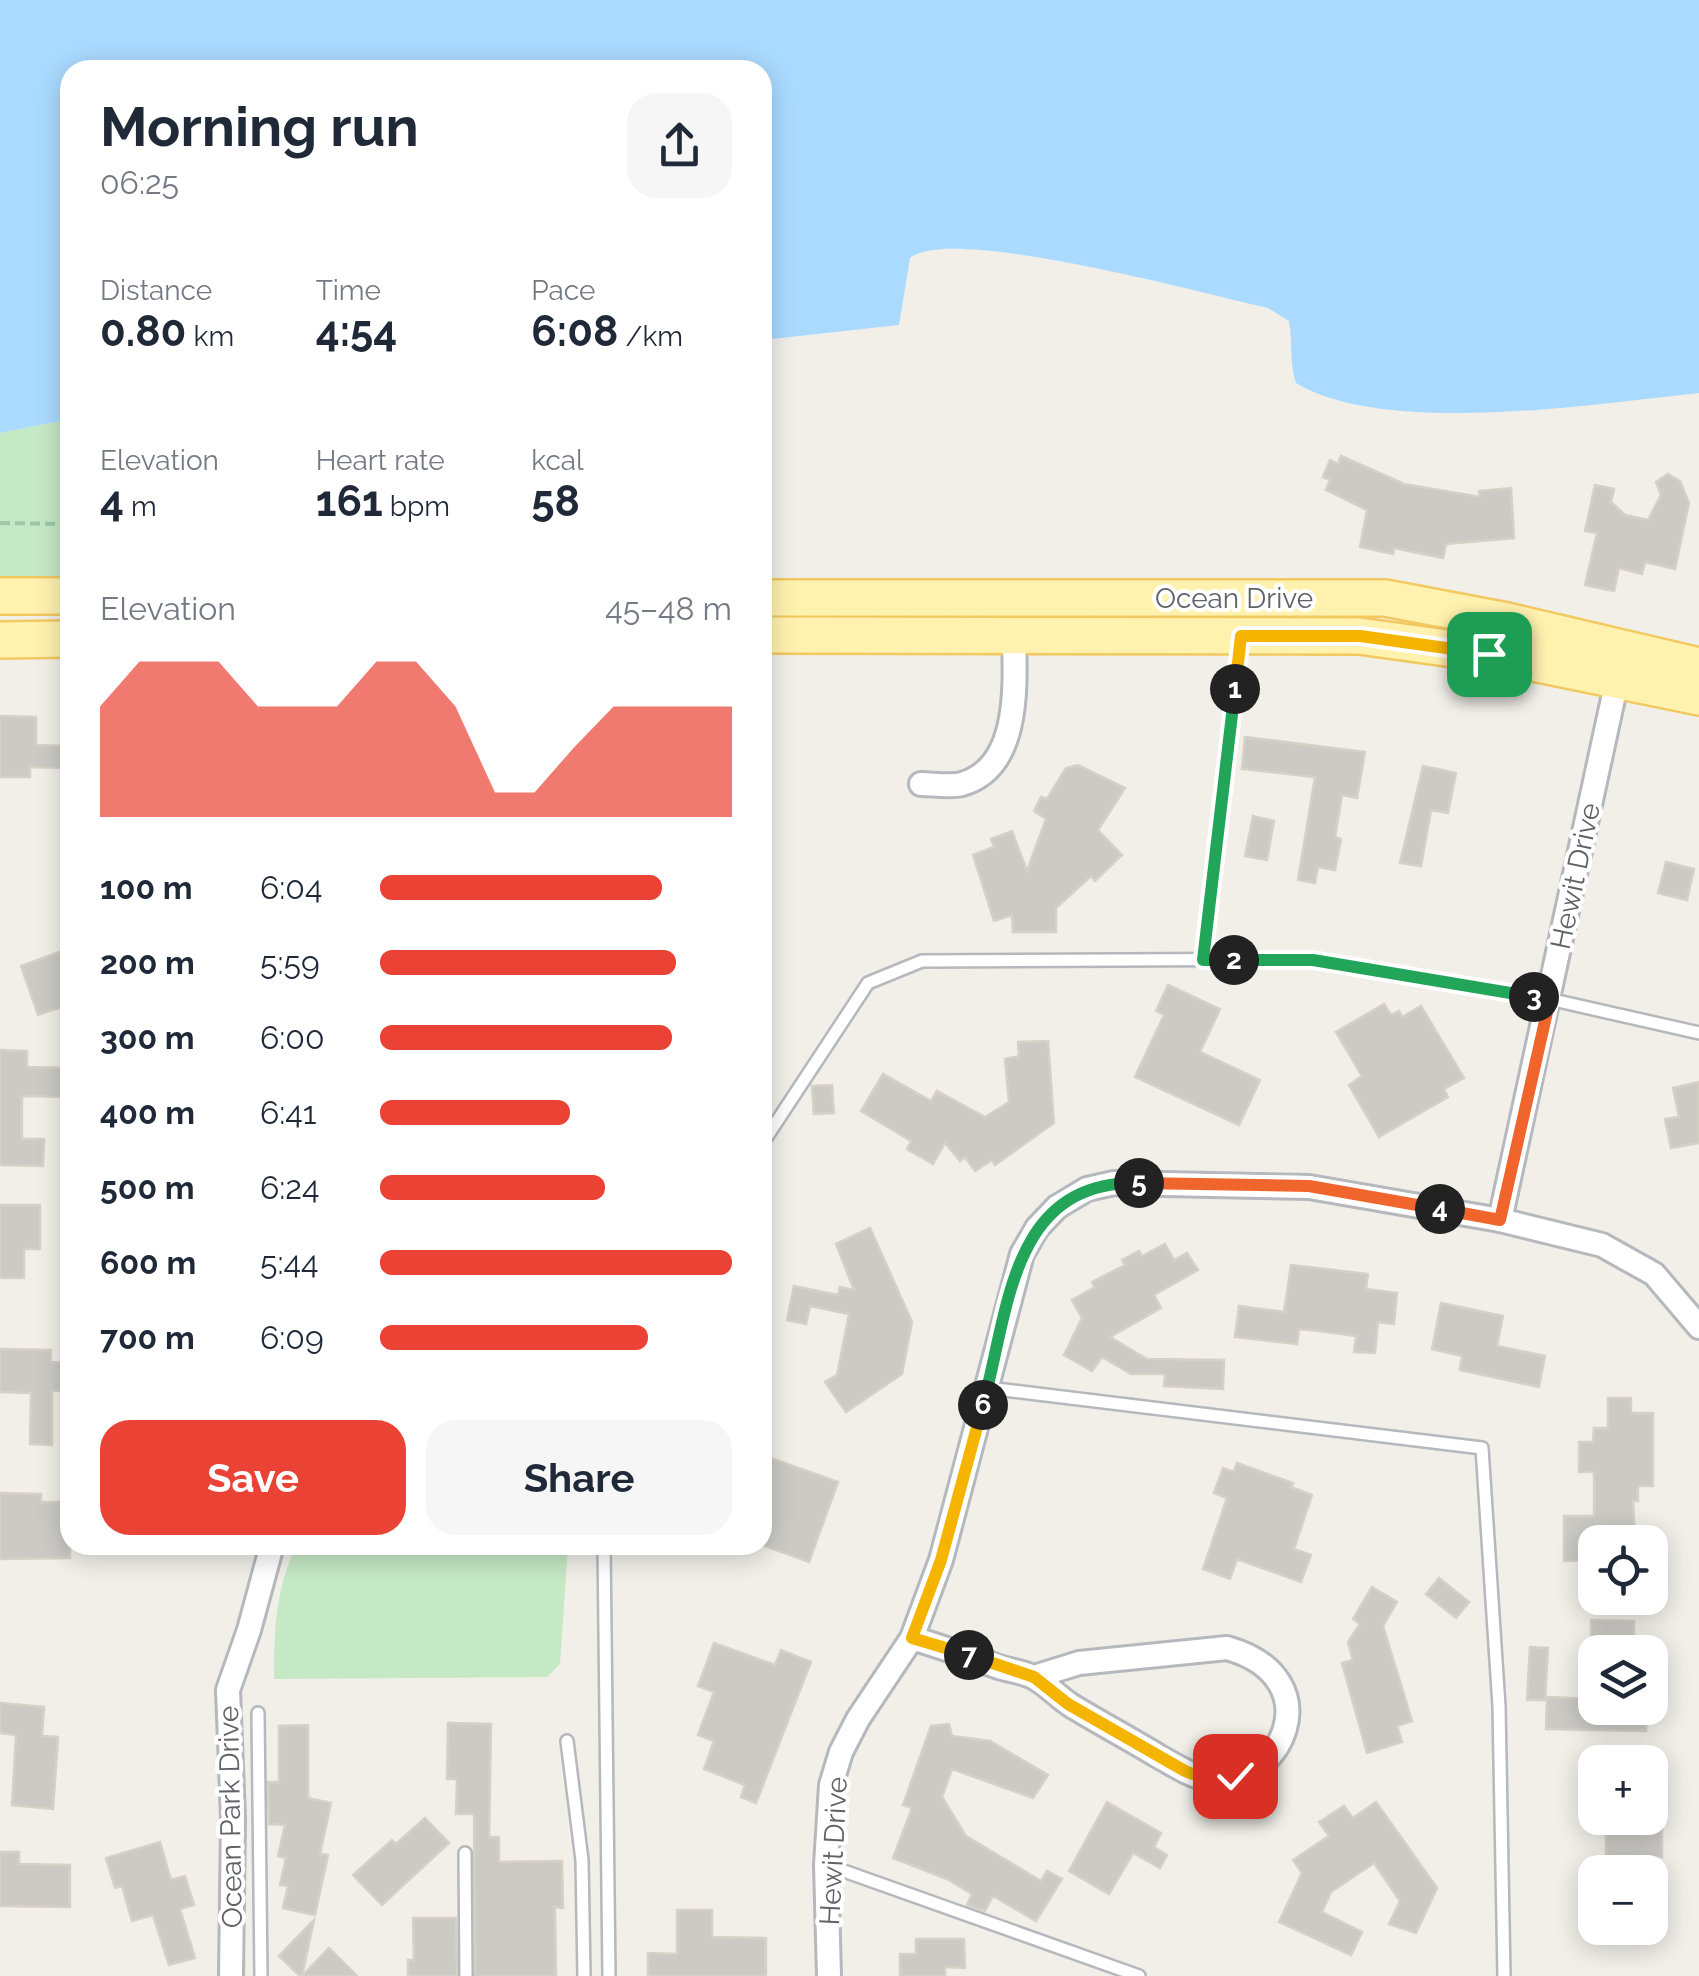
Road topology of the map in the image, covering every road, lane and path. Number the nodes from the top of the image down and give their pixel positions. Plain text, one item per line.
1 (0, 523) edge
2 (60, 524) edge
3 (0, 596) edge
4 (60, 596) edge
5 (772, 598) edge
6 (772, 635) edge
7 (1014, 636) junction
8 (1241, 636) junction
9 (60, 639) edge
10 (0, 640) edge
11 (1621, 664) junction
12 (1699, 666) edge
13 (1699, 697) edge
14 (922, 784) dead end
15 (1203, 960) junction
16 (1550, 999) junction
17 (1699, 1033) edge
18 (772, 1128) edge
19 (1500, 1220) junction
20 (1699, 1327) edge
21 (988, 1388) junction
22 (269, 1555) edge
23 (604, 1555) edge
24 (912, 1638) junction
25 (1034, 1677) junction
26 (258, 1713) dead end
27 (568, 1742) dead end
28 (465, 1853) dead end
29 (826, 1865) junction
30 (232, 1976) edge
31 (261, 1976) edge
32 (466, 1976) edge
33 (584, 1976) edge
34 (609, 1976) edge
35 (829, 1976) edge
36 (1139, 1976) edge
37 (1504, 1976) edge

1 - 2 path
3 - 4 main road
5 - 11 main road, Ocean Drive
6 - 7 main road, Ocean Drive
7 - 8 main road, Ocean Drive
7 - 14 street
8 - 11 main road, Ocean Drive
8 - 15 lane
9 - 10 main road
11 - 12 main road, Ocean Drive
11 - 13 main road, Ocean Drive
11 - 16 street, Hewit Drive
15 - 16 lane
15 - 18 lane
16 - 17 lane
16 - 19 street, Hewit Drive
19 - 20 street, Hewit Drive
19 - 21 street, Hewit Drive
21 - 24 street, Hewit Drive
21 - 37 lane
22 - 30 street, Ocean Park Drive
23 - 34 lane
24 - 25 street
24 - 29 street, Hewit Drive
25 - 25 street
26 - 31 lane
27 - 33 lane
28 - 32 lane
29 - 35 street, Hewit Drive
29 - 36 lane

